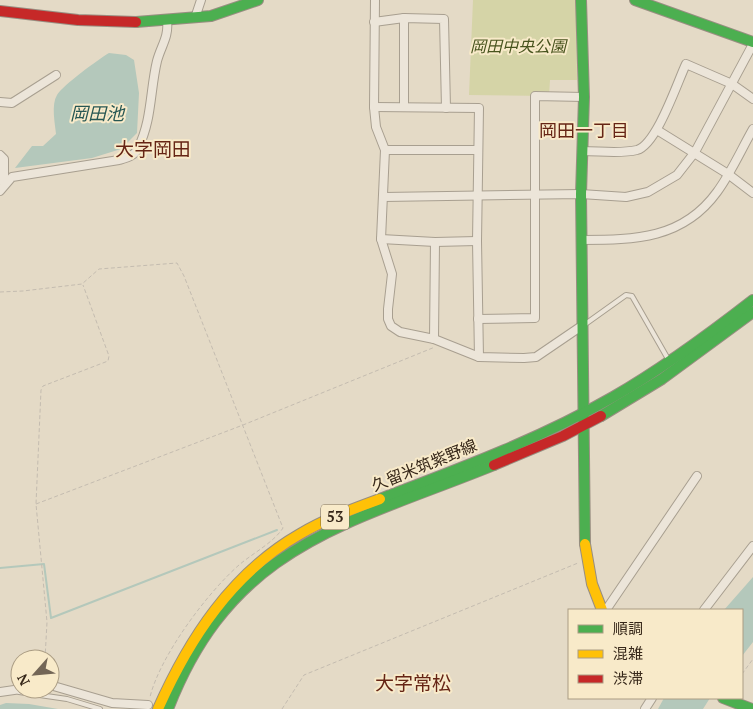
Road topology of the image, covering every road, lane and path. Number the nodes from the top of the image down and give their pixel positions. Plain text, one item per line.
1 (201, 0) edge
2 (258, 0) edge
3 (375, 0) edge
4 (581, 0) edge
5 (634, 0) edge
6 (0, 11) edge
7 (195, 18) junction
8 (404, 18) junction
9 (167, 21) junction
10 (374, 22) junction
11 (753, 43) edge
12 (56, 75) dead end
13 (732, 84) junction
14 (584, 97) junction
15 (753, 98) edge
16 (0, 102) edge
17 (374, 106) junction
18 (404, 107) junction
19 (446, 108) junction
20 (753, 129) edge
21 (657, 130) junction
22 (746, 141) junction
23 (753, 148) edge
24 (385, 150) junction
25 (478, 150) junction
26 (583, 150) junction
27 (694, 152) junction
28 (0, 155) edge
29 (728, 174) junction
30 (2, 188) edge
31 (753, 193) edge
32 (581, 194) junction
33 (478, 195) junction
34 (534, 196) junction
35 (384, 197) junction
36 (381, 239) junction
37 (582, 240) junction
38 (477, 241) junction
39 (435, 242) junction
40 (82, 284) junction
41 (0, 292) edge
42 (753, 300) edge
43 (753, 312) edge
44 (478, 319) junction
45 (583, 325) junction
46 (434, 338) junction
47 (444, 343) junction
48 (479, 357) junction
49 (669, 362) junction
50 (584, 413) junction
51 (243, 424) junction
52 (584, 426) junction
53 (697, 476) dead end
54 (36, 504) junction
55 (753, 546) edge
56 (586, 560) junction
57 (604, 609) edge
58 (605, 609) edge
59 (705, 609) edge
60 (46, 649) edge
61 (753, 660) edge
62 (743, 673) edge
63 (60, 688) edge
64 (60, 698) edge
65 (726, 699) edge
66 (153, 707) edge
67 (100, 709) edge
68 (168, 709) edge
69 (282, 709) edge
70 (752, 709) edge

1 - 7 street
2 - 7 main road
3 - 10 street
4 - 14 main road
5 - 11 main road
6 - 9 main road
7 - 9 main road
8 - 10 street
8 - 18 street
8 - 19 street
9 - 30 street
10 - 17 street
11 - 13 street
12 - 16 street
13 - 15 street
13 - 21 street
13 - 27 street
14 - 26 main road
14 - 34 street
17 - 18 street
17 - 24 street
18 - 19 street
19 - 25 street
20 - 22 street
21 - 26 street
21 - 27 street
22 - 23 street
22 - 29 street
24 - 25 street
24 - 35 street
25 - 33 street
26 - 32 main road
27 - 29 street
27 - 32 street
28 - 30 street
29 - 31 street
29 - 37 street
32 - 34 street
32 - 37 main road
33 - 34 street
33 - 35 street
33 - 38 street
34 - 44 street
35 - 36 street
36 - 39 street
36 - 46 street
37 - 45 main road
38 - 39 street
38 - 44 street
39 - 46 street
40 - 41 path
40 - 51 path
40 - 54 path
42 - 49 main road, 久留米筑紫野線 / 53
43 - 52 main road, 久留米筑紫野線 / 53
44 - 48 street
45 - 48 street
45 - 49 lane
45 - 50 main road
46 - 47 street
47 - 48 street
47 - 51 path
49 - 50 main road, 久留米筑紫野線 / 53
50 - 52 main road
50 - 66 main road, 久留米筑紫野線 / 53
51 - 54 path
51 - 66 path
52 - 56 main road
52 - 68 main road, 久留米筑紫野線 / 53
53 - 58 street
54 - 60 path
55 - 59 street
56 - 57 main road
56 - 69 path
61 - 62 path
63 - 66 street
64 - 67 lane
65 - 70 main road

